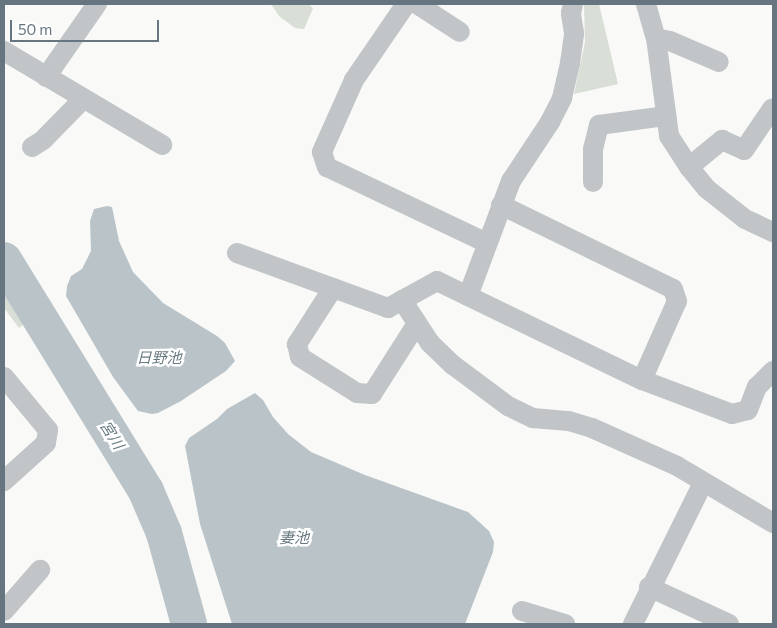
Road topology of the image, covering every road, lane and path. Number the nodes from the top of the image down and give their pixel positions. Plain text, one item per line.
1 (97, 4) edge
2 (406, 4) edge
3 (417, 4) edge
4 (573, 4) edge
5 (646, 4) edge
6 (460, 32) dead end
7 (656, 38) junction
8 (4, 51) edge
9 (719, 62) dead end
10 (46, 77) junction
11 (83, 99) junction
12 (773, 110) edge
13 (666, 116) junction
14 (162, 145) dead end
15 (32, 147) dead end
16 (689, 167) junction
17 (592, 182) dead end
18 (501, 205) junction
19 (773, 232) edge
20 (487, 242) junction
21 (237, 253) dead end
22 (333, 288) junction
23 (468, 296) junction
24 (402, 300) junction
25 (416, 326) junction
26 (773, 371) edge
27 (4, 378) edge
28 (642, 380) junction
29 (4, 481) edge
30 (703, 484) junction
31 (773, 523) edge
32 (40, 570) dead end
33 (649, 587) junction
34 (4, 611) edge
35 (522, 611) dead end
36 (565, 624) edge
37 (633, 624) edge
38 (729, 624) edge

1 - 10 street
2 - 20 street
3 - 6 street
4 - 18 street
5 - 7 street
7 - 9 street
7 - 13 street
8 - 10 street
10 - 11 street
11 - 14 street
11 - 15 street
12 - 16 street
13 - 16 street
13 - 17 street
16 - 19 street
18 - 20 street
18 - 28 street
20 - 23 street
21 - 22 street
22 - 24 street
22 - 25 street
23 - 24 street
23 - 28 street
24 - 25 street
25 - 30 street
26 - 28 street
27 - 29 street
30 - 31 street
30 - 33 street
32 - 34 street
33 - 37 street
33 - 38 street
35 - 36 street

